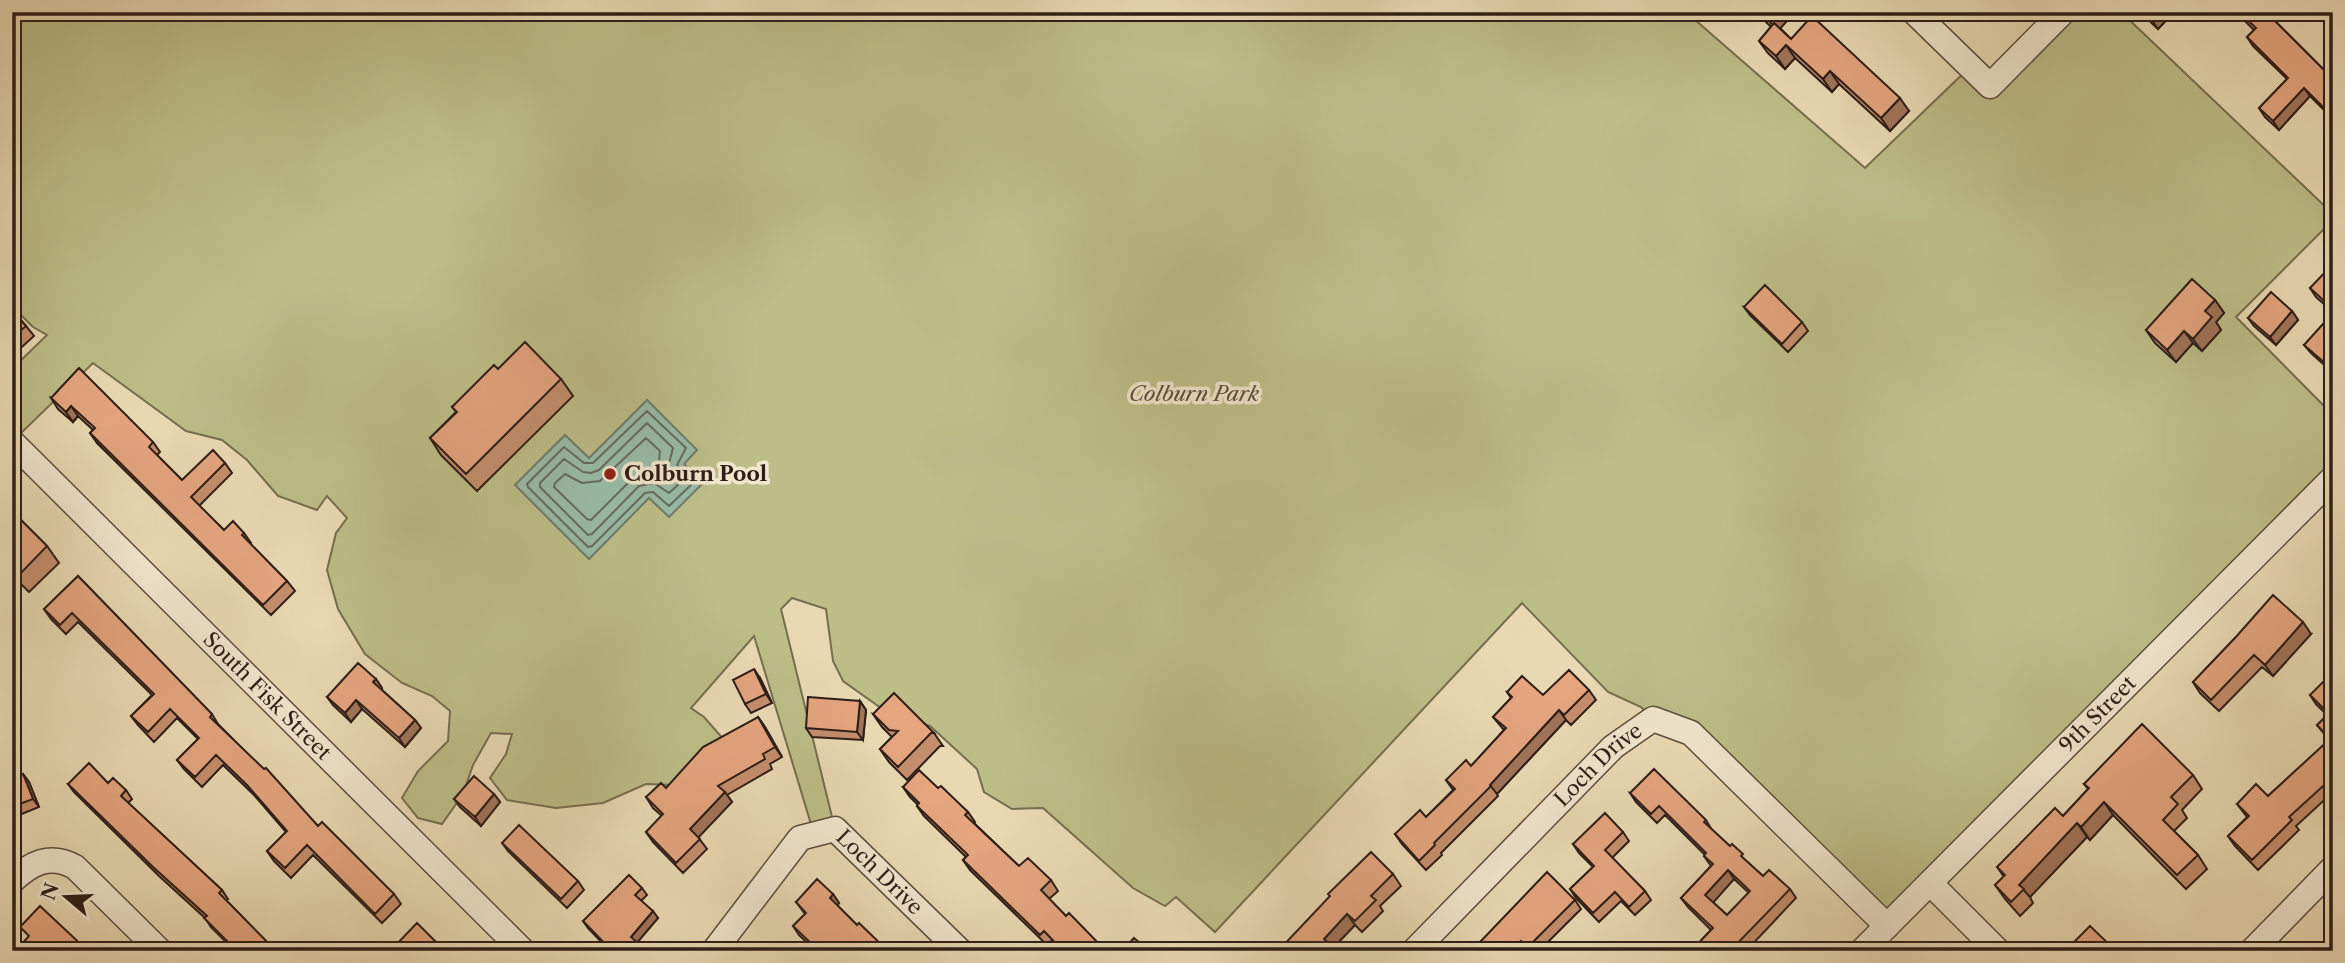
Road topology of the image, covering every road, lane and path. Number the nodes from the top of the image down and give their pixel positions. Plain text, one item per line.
1 (1914, 12) edge
2 (2063, 12) edge
3 (12, 442) edge
4 (2333, 478) edge
5 (2333, 868) edge
6 (12, 881) edge
7 (1930, 883) junction
8 (1887, 926) junction
9 (519, 949) edge
10 (160, 951) edge
11 (714, 951) edge
12 (960, 951) edge
13 (1414, 951) edge
14 (1862, 951) edge
15 (1998, 951) edge
16 (2252, 951) edge

1 - 2 street
3 - 9 street, South Fisk Street
4 - 7 street, 9th Street
5 - 16 street
6 - 10 street
7 - 8 street, 9th Street
7 - 15 street
8 - 13 street, Loch Drive
8 - 14 street, 9th Street
11 - 12 street, Loch Drive

